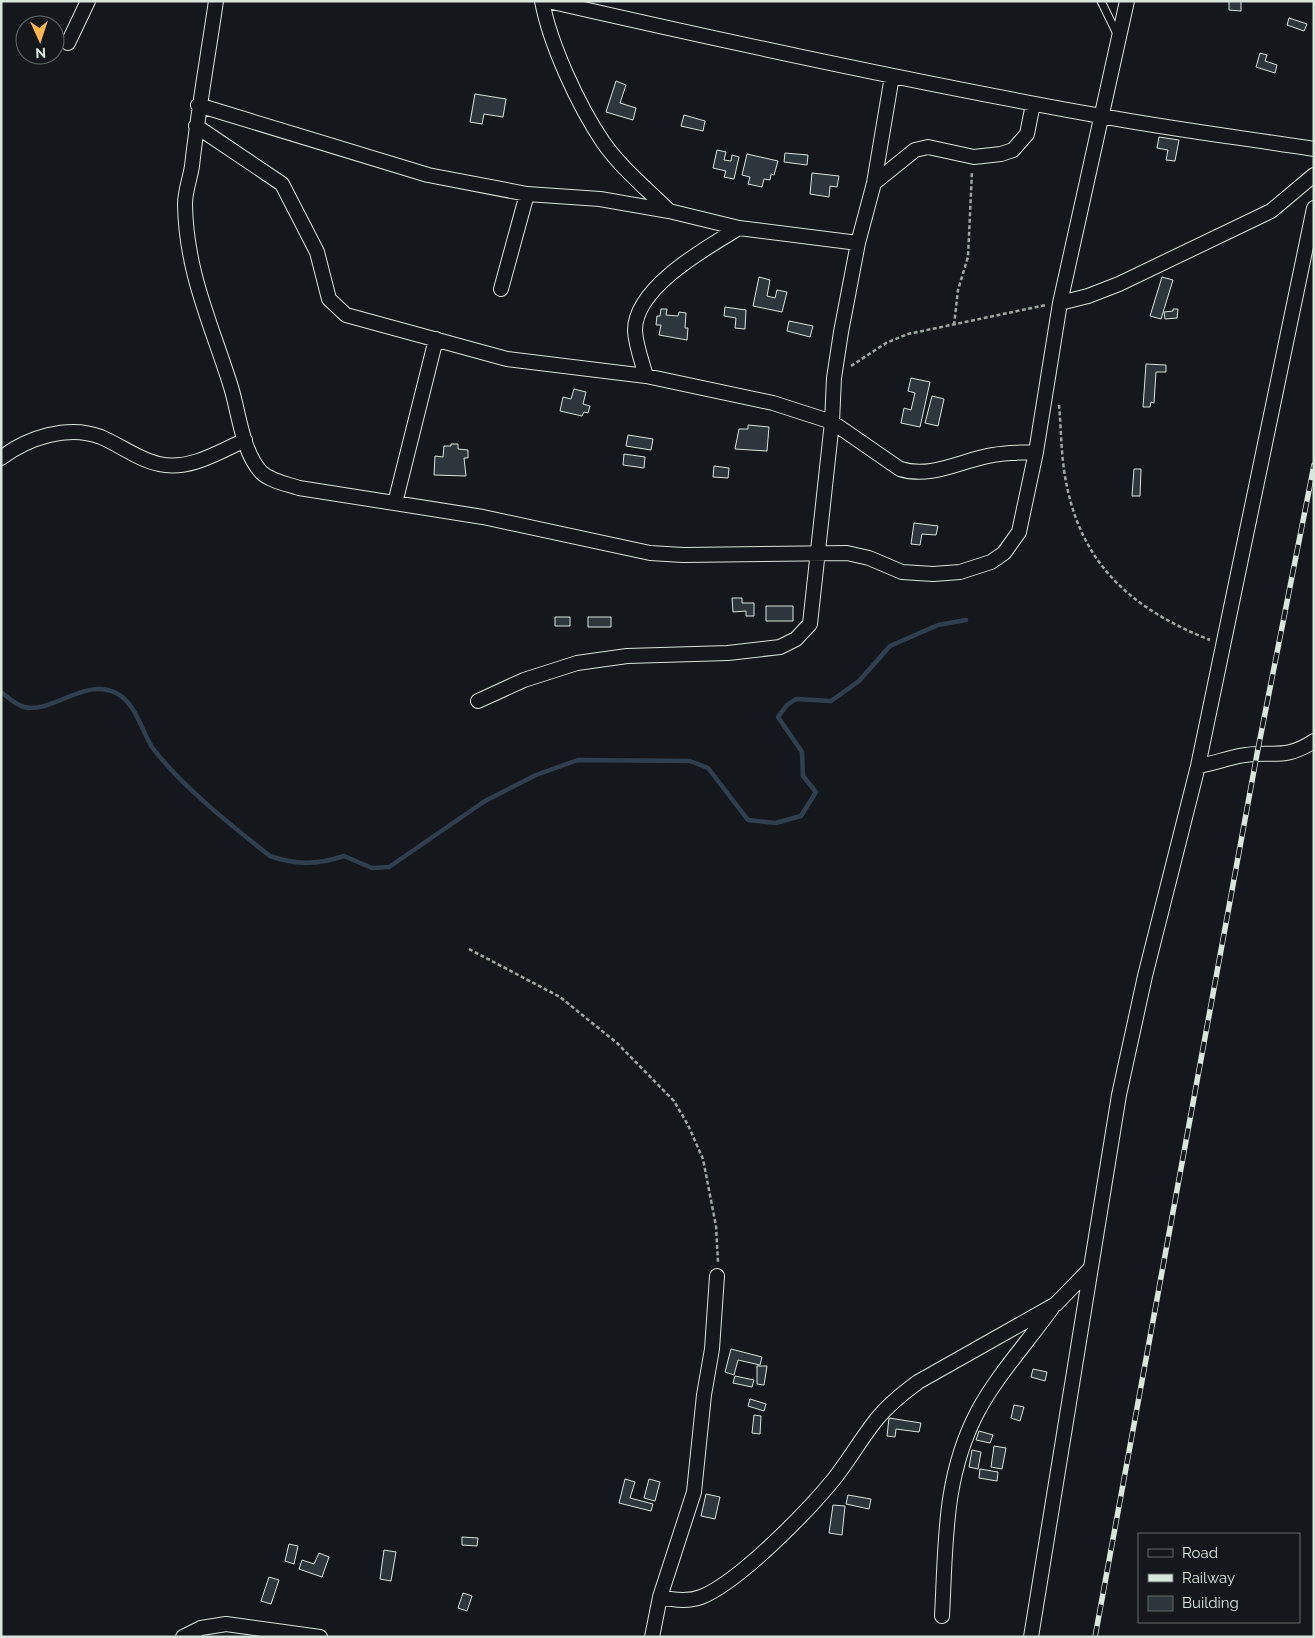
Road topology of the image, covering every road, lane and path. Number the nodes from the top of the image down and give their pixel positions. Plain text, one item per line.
1 (88, 1) edge
2 (216, 1) edge
3 (542, 1) edge
4 (548, 1) edge
5 (1101, 1) edge
6 (1127, 1) edge
7 (1119, 38) junction
8 (68, 43) dead end
9 (892, 76) junction
10 (1034, 104) junction
11 (198, 106) junction
12 (1103, 117) junction
13 (196, 126) junction
14 (1314, 149) edge
15 (974, 157) junction
16 (1314, 176) edge
17 (874, 183) junction
18 (527, 194) junction
19 (1314, 208) edge
20 (669, 211) junction
21 (739, 228) junction
22 (858, 243) junction
23 (501, 289) dead end
24 (1060, 303) junction
25 (954, 325) junction
26 (436, 339) junction
27 (646, 376) junction
28 (834, 378) junction
29 (1059, 403) dead end
30 (832, 422) junction
31 (245, 440) junction
32 (1036, 452) junction
33 (1, 458) edge
34 (395, 504) junction
35 (818, 554) junction
36 (1223, 645) junction
37 (478, 701) dead end
38 (1314, 742) edge
39 (1198, 766) junction
40 (469, 949) dead end
41 (1089, 1270) junction
42 (717, 1276) joint
43 (1056, 1304) junction
44 (660, 1597) junction
45 (942, 1616) dead end
46 (183, 1637) edge
47 (320, 1637) edge
48 (652, 1637) edge
49 (1031, 1637) edge

1 - 8 street
2 - 11 street
3 - 20 street
4 - 9 street
5 - 7 lane
6 - 7 street
7 - 12 street
9 - 10 street
9 - 17 street
10 - 12 street
10 - 15 street
11 - 13 street
11 - 18 street
12 - 14 street
12 - 24 street
13 - 26 street
13 - 31 street
15 - 17 street
15 - 25 path
16 - 24 street
17 - 22 street
18 - 20 street
18 - 23 street
19 - 36 street
20 - 21 street
21 - 22 street
21 - 27 street
22 - 28 street
24 - 25 path
24 - 32 street
25 - 28 path
26 - 27 street
26 - 34 street
27 - 30 street
28 - 30 street
29 - 36 path
30 - 32 street
30 - 35 street
31 - 33 street
31 - 34 street
32 - 35 street
34 - 35 street
35 - 37 street
36 - 39 street
38 - 39 street
39 - 41 street
40 - 42 path
41 - 43 street
41 - 49 street
42 - 44 street
43 - 44 street
43 - 45 street
44 - 48 street
46 - 47 street

